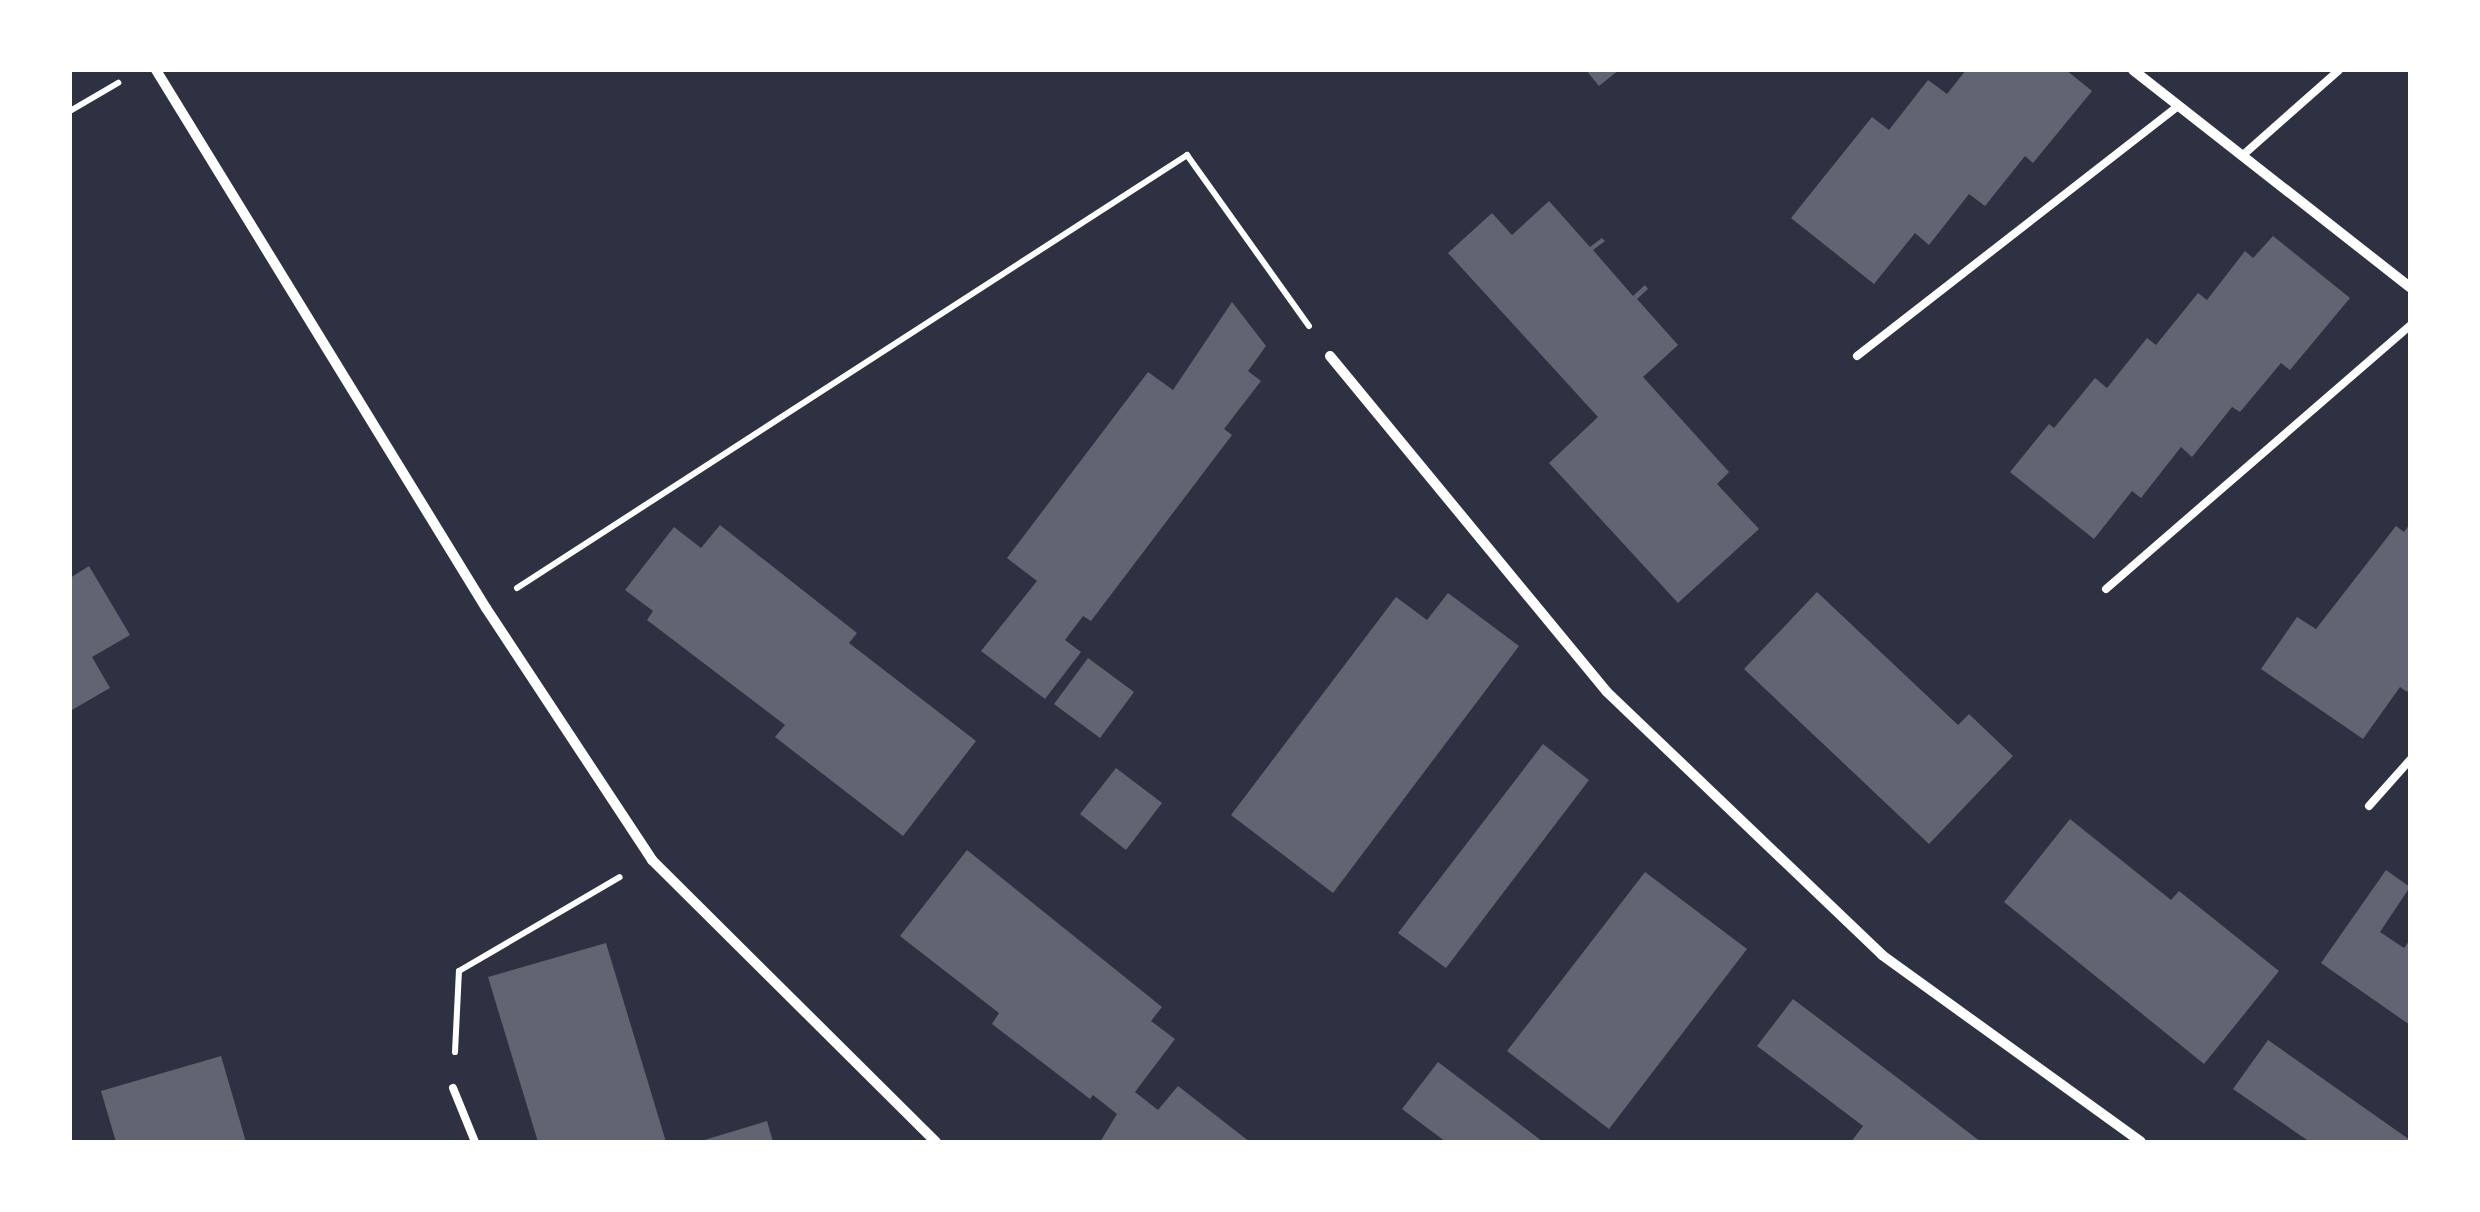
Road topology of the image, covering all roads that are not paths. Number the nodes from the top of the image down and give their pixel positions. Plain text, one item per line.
1 (156, 70) edge
2 (2134, 70) edge
3 (2339, 70) edge
4 (2180, 105) junction
5 (2243, 155) junction
6 (2410, 287) edge
7 (2410, 326) edge
8 (1330, 356) road end
9 (1857, 356) dead end
10 (2106, 589) dead end
11 (2410, 760) edge
12 (2370, 806) dead end
13 (453, 1088) road end
14 (476, 1142) edge
15 (936, 1142) edge
16 (2140, 1142) edge

1 - 15 street
2 - 4 street
3 - 5 lane
4 - 5 street
4 - 9 lane
5 - 6 street
7 - 10 lane
8 - 16 street
11 - 12 lane
13 - 14 lane

